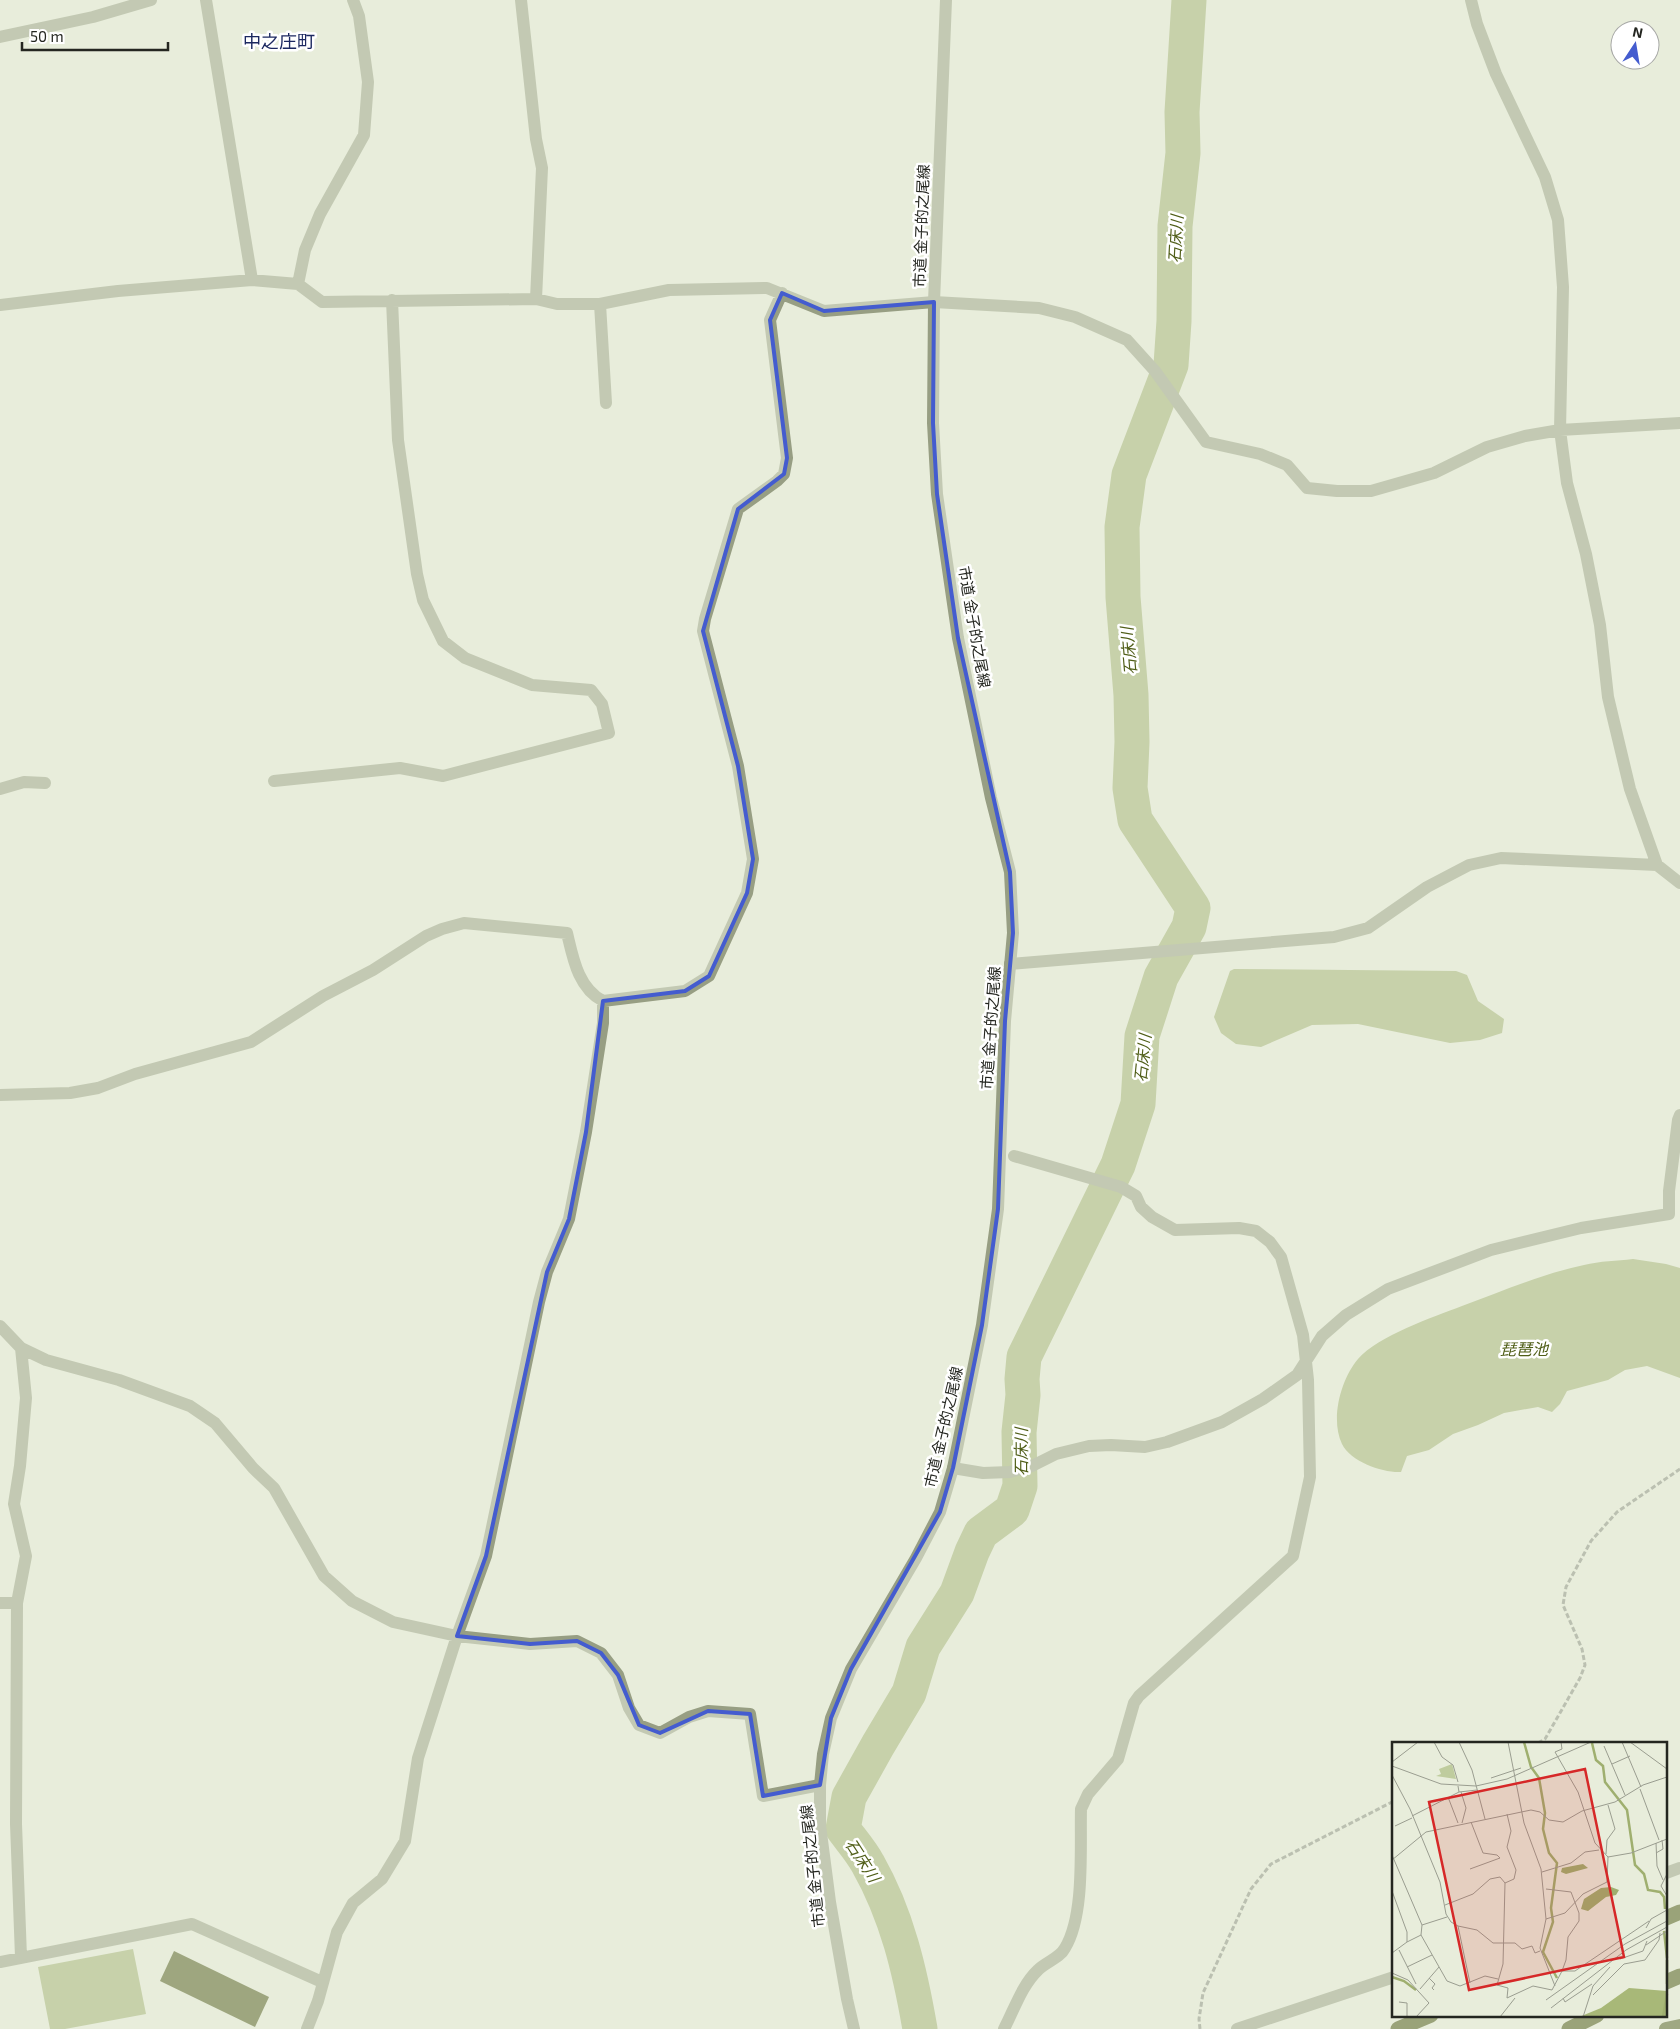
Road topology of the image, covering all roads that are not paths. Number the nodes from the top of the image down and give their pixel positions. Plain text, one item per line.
1 (151, 0) edge
2 (206, 0) edge
3 (353, 0) edge
4 (521, 0) edge
5 (946, 0) edge
6 (1471, 0) edge
7 (0, 37) edge
8 (252, 280) junction
9 (298, 284) junction
10 (782, 293) junction
11 (536, 299) junction
12 (392, 300) junction
13 (934, 302) junction
14 (600, 304) junction
15 (0, 305) edge
16 (606, 403) dead end
17 (1680, 423) edge
18 (1560, 430) junction
19 (274, 781) dead end
20 (45, 784) dead end
21 (0, 789) edge
22 (1657, 865) junction
23 (1680, 883) edge
24 (1010, 964) junction
25 (603, 1001) junction
26 (0, 1095) edge
27 (1680, 1115) edge
28 (1014, 1156) dead end
29 (0, 1326) edge
30 (21, 1348) junction
31 (1307, 1360) junction
32 (953, 1468) junction
33 (0, 1603) edge
34 (17, 1603) junction
35 (457, 1636) junction
36 (820, 1785) junction
37 (1680, 1868) edge
38 (1668, 1872) edge
39 (1680, 1912) edge
40 (1668, 1917) edge
41 (21, 1958) junction
42 (0, 1962) edge
43 (1680, 1976) edge
44 (1392, 1978) edge
45 (1668, 1981) edge
46 (322, 1982) junction
47 (1429, 2016) edge
48 (1595, 2016) edge
49 (1680, 2026) edge
50 (307, 2029) edge
51 (854, 2029) edge
52 (1004, 2029) edge
53 (1236, 2029) edge
54 (1398, 2029) edge
55 (1569, 2029) edge
56 (1666, 2029) edge

1 - 7 street
2 - 8 street
3 - 9 street
4 - 11 street
5 - 13 street, 市道 金子的之尾線
6 - 18 street
8 - 9 street
8 - 15 street
9 - 12 street
10 - 13 street
10 - 14 street
10 - 25 street
11 - 12 street
11 - 14 street
12 - 19 street
13 - 18 street
13 - 24 street, 市道 金子的之尾線
14 - 16 street
17 - 18 street
18 - 22 street
20 - 21 street
22 - 23 street
22 - 24 street
24 - 32 street, 市道 金子的之尾線
25 - 26 street
25 - 35 street
27 - 31 street
28 - 31 street
29 - 30 street
30 - 34 street
30 - 35 street
31 - 32 street
31 - 52 street
32 - 36 street, 市道 金子的之尾線
33 - 34 street
34 - 41 street
35 - 36 street
35 - 46 street
36 - 51 street, 市道 金子的之尾線
37 - 38 street
39 - 40 highway
41 - 42 street
41 - 46 street
43 - 45 highway
44 - 53 street
46 - 50 street
47 - 54 highway
48 - 55 highway
49 - 56 highway

